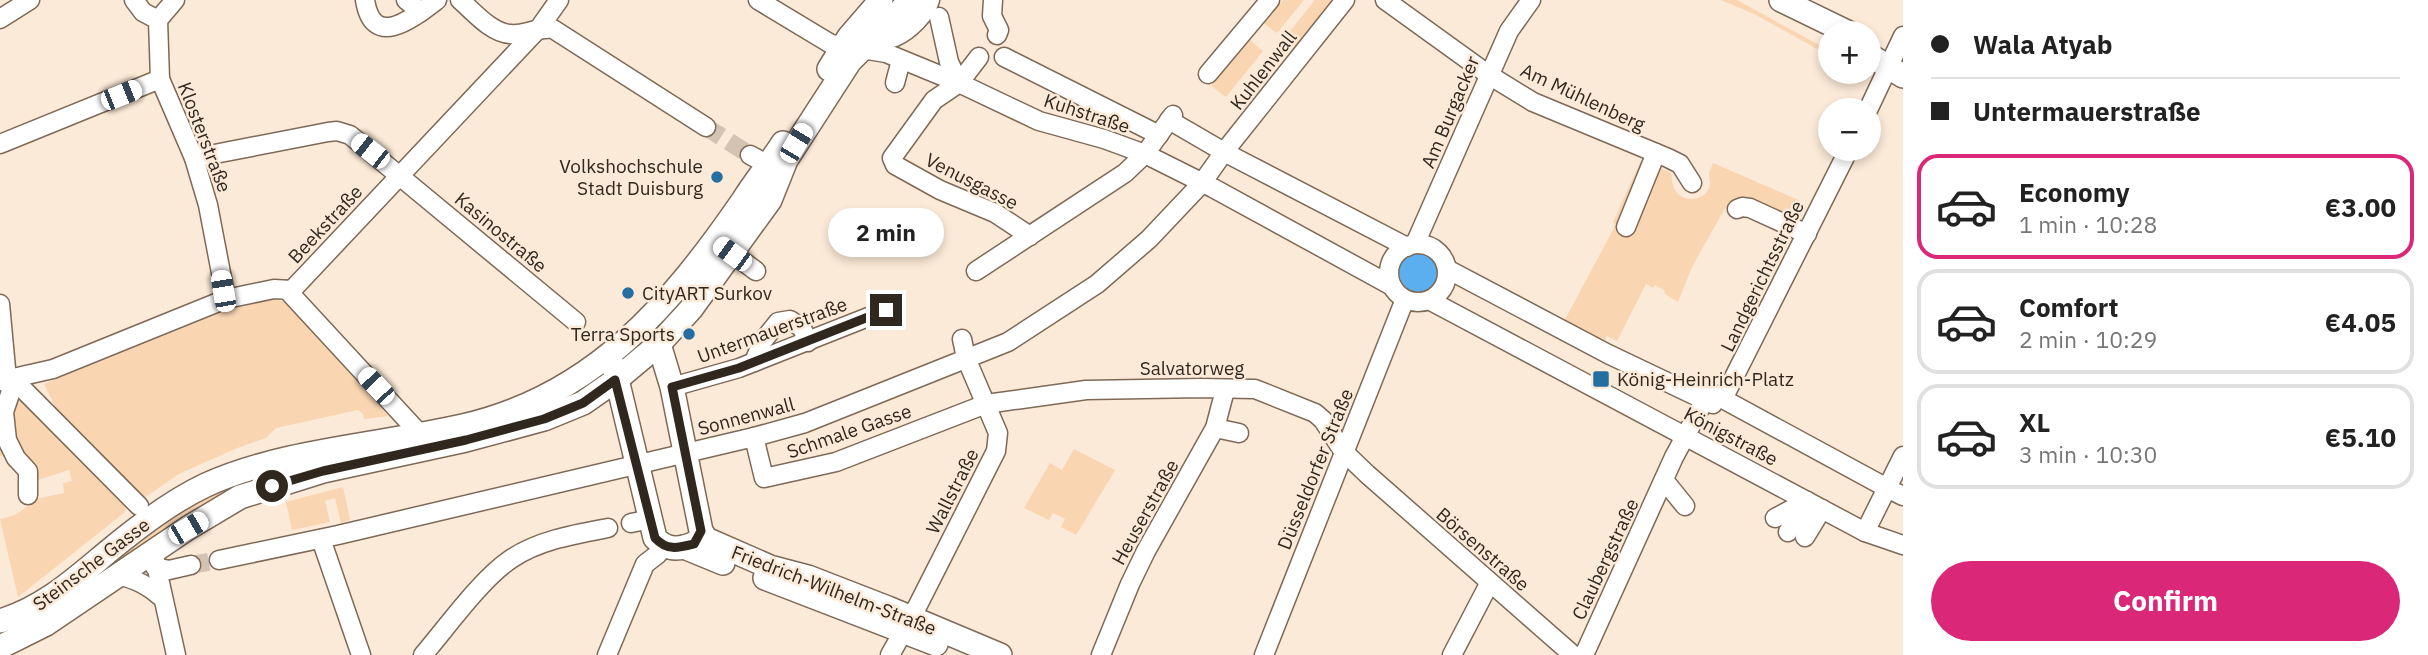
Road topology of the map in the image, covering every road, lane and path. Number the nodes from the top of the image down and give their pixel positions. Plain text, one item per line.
1 (30, 0) edge
2 (134, 0) edge
3 (175, 0) edge
4 (365, 0) edge
5 (407, 0) edge
6 (437, 0) edge
7 (460, 0) edge
8 (559, 0) edge
9 (758, 0) edge
10 (881, 0) edge
11 (911, 0) edge
12 (930, 0) edge
13 (993, 0) edge
14 (1345, 0) edge
15 (1385, 0) edge
16 (1531, 0) edge
17 (1781, 0) edge
18 (1261, 3) edge
19 (421, 12) junction
20 (939, 17) dead end
21 (1814, 18) junction
22 (0, 19) edge
23 (158, 20) junction
24 (1819, 21) edge
25 (1821, 21) edge
26 (540, 27) junction
27 (997, 35) dead end
28 (857, 46) junction
29 (1881, 48) edge
30 (979, 57) dead end
31 (1004, 57) dead end
32 (1898, 58) edge
33 (901, 60) junction
34 (1208, 74) dead end
35 (1489, 75) junction
36 (160, 79) junction
37 (895, 83) dead end
38 (959, 83) junction
39 (1875, 98) edge
40 (706, 127) tunnel mouth
41 (1159, 135) junction
42 (0, 144) edge
43 (1656, 153) junction
44 (1145, 154) junction
45 (194, 158) junction
46 (1219, 159) junction
47 (1843, 161) edge
48 (395, 171) junction
49 (1202, 183) junction
50 (1692, 183) dead end
51 (1737, 209) dead end
52 (1626, 227) dead end
53 (1807, 234) junction
54 (1030, 236) junction
55 (1411, 245) junction
56 (724, 247) junction
57 (1447, 269) junction
58 (756, 271) dead end
59 (976, 271) dead end
60 (1392, 286) junction
61 (287, 290) junction
62 (226, 299) junction
63 (1405, 299) junction
64 (1429, 300) junction
65 (0, 304) edge
66 (886, 310) dead end
67 (576, 322) dead end
68 (962, 339) dead end
69 (808, 342) junction
70 (659, 344) junction
71 (612, 354) junction
72 (966, 358) junction
73 (754, 362) junction
74 (624, 373) junction
75 (6, 379) edge
76 (673, 397) junction
77 (1223, 397) junction
78 (1715, 401) junction
79 (986, 404) junction
80 (1215, 428) junction
81 (1239, 433) dead end
82 (420, 434) junction
83 (1686, 436) junction
84 (754, 437) junction
85 (1343, 451) junction
86 (685, 454) junction
87 (1903, 456) edge
88 (638, 465) junction
89 (1367, 474) joint
90 (1664, 480) junction
91 (1895, 492) edge
92 (29, 495) dead end
93 (1814, 505) junction
94 (139, 506) dead end
95 (1685, 506) dead end
96 (1775, 518) dead end
97 (608, 528) dead end
98 (1865, 532) junction
99 (1797, 535) dead end
100 (321, 538) junction
101 (688, 541) junction
102 (1903, 545) edge
103 (154, 559) junction
104 (219, 560) tunnel mouth
105 (191, 565) tunnel mouth
106 (119, 575) junction
107 (1489, 584) junction
108 (162, 597) junction
109 (0, 621) edge
110 (906, 625) junction
111 (0, 647) edge
112 (176, 655) edge
113 (361, 655) edge
114 (423, 655) edge
115 (607, 655) edge
116 (890, 655) edge
117 (964, 655) edge
118 (1000, 655) edge
119 (1101, 655) edge
120 (1265, 655) edge
121 (1452, 655) edge
122 (1573, 655) edge
123 (1584, 655) edge

1 - 22 street
2 - 23 street
3 - 23 street
4 - 19 street
5 - 19 street
6 - 19 street
7 - 26 street
8 - 26 street, Beekstraße
9 - 28 street, Kuhstraße
10 - 28 main road, Steinsche Gasse
11 - 28 main road, Steinsche Gasse
12 - 28 street
13 - 27 street
14 - 46 street, Kuhlenwall
15 - 35 street, Am Mühlenberg
16 - 35 street, Am Burgacker
17 - 21 main road
18 - 34 street
20 - 38 street
21 - 24 main road
21 - 25 main road
23 - 36 street, Klosterstraße
26 - 40 street
26 - 48 street, Beekstraße
28 - 33 street, Kuhstraße
28 - 56 main road, Steinsche Gasse
29 - 32 main road
30 - 38 street
31 - 41 street, Kuhstraße
32 - 39 street
33 - 37 street
33 - 38 street, Kuhstraße
35 - 43 street, Am Mühlenberg
35 - 55 street, Am Burgacker
36 - 42 street
36 - 45 street, Klosterstraße
38 - 44 street, Kuhstraße
38 - 54 street, Venusgasse
41 - 44 street
41 - 46 street, Königstraße
43 - 50 street, Am Mühlenberg
43 - 52 street
44 - 49 street, Kuhstraße
44 - 54 street
45 - 48 street, Kasinostraße
45 - 62 street, Klosterstraße
46 - 49 street, Sonnenwall
46 - 55 street, Königstraße
47 - 53 street, Landgerichtsstraße
48 - 61 street, Beekstraße
48 - 67 street, Kasinostraße
49 - 60 street
49 - 72 street, Sonnenwall
51 - 53 street
53 - 78 street, Landgerichtsstraße
54 - 59 street
55 - 57 street, Königstraße
55 - 60 street
56 - 58 street
56 - 70 main road, Steinsche Gasse
56 - 71 main road, Steinsche Gasse
57 - 64 street
57 - 78 street, Königstraße
60 - 63 street
61 - 62 street, Beekstraße
61 - 82 street
62 - 75 street, Beekstraße
63 - 64 street, Königstraße
63 - 85 street, Düsseldorfer Straße
64 - 83 street, Königstraße
65 - 75 street
66 - 69 street, Untermauerstraße
68 - 72 street, Wallstraße
69 - 73 street, Untermauerstraße
69 - 73 street
70 - 74 main road, Steinsche Gasse
70 - 76 main road
71 - 74 main road
71 - 82 main road, Steinsche Gasse
72 - 79 street, Wallstraße
72 - 84 street, Sonnenwall
73 - 76 street, Untermauerstraße
74 - 76 main road
74 - 88 main road
74 - 103 main road, Steinsche Gasse
75 - 92 street
75 - 94 street
76 - 86 main road
77 - 79 street, Salvatorweg
77 - 80 street, Heuserstraße
77 - 85 street, Salvatorweg
78 - 83 street, Claubergstraße
78 - 91 street, Königstraße
79 - 84 street, Schmale Gasse
79 - 110 street, Wallstraße
80 - 81 street
80 - 119 street, Heuserstraße
82 - 109 main road, Steinsche Gasse
83 - 90 street, Claubergstraße
83 - 93 street, Königstraße
84 - 86 street, Sonnenwall
85 - 89 street, Salvatorweg
85 - 120 street, Düsseldorfer Straße
86 - 88 street, Sonnenwall
86 - 101 main road
87 - 91 street
88 - 100 street, Sonnenwall
88 - 101 main road
89 - 107 street, Börsenstraße
90 - 95 street
90 - 123 street, Claubergstraße
91 - 98 street
93 - 96 street
93 - 98 street, Königstraße
93 - 99 street
97 - 114 street
98 - 102 street, Königstraße
100 - 104 street, Sonnenwall
100 - 113 street
101 - 110 main road, Friedrich-Wilhelm-Straße
101 - 115 street
103 - 105 street
103 - 106 main road, Steinsche Gasse
103 - 108 street
106 - 108 street
106 - 111 main road, Steinsche Gasse
107 - 121 street
107 - 122 street, Börsenstraße
108 - 112 street
110 - 116 street, Wallstraße
110 - 117 main road, Friedrich-Wilhelm-Straße
110 - 118 main road, Friedrich-Wilhelm-Straße

